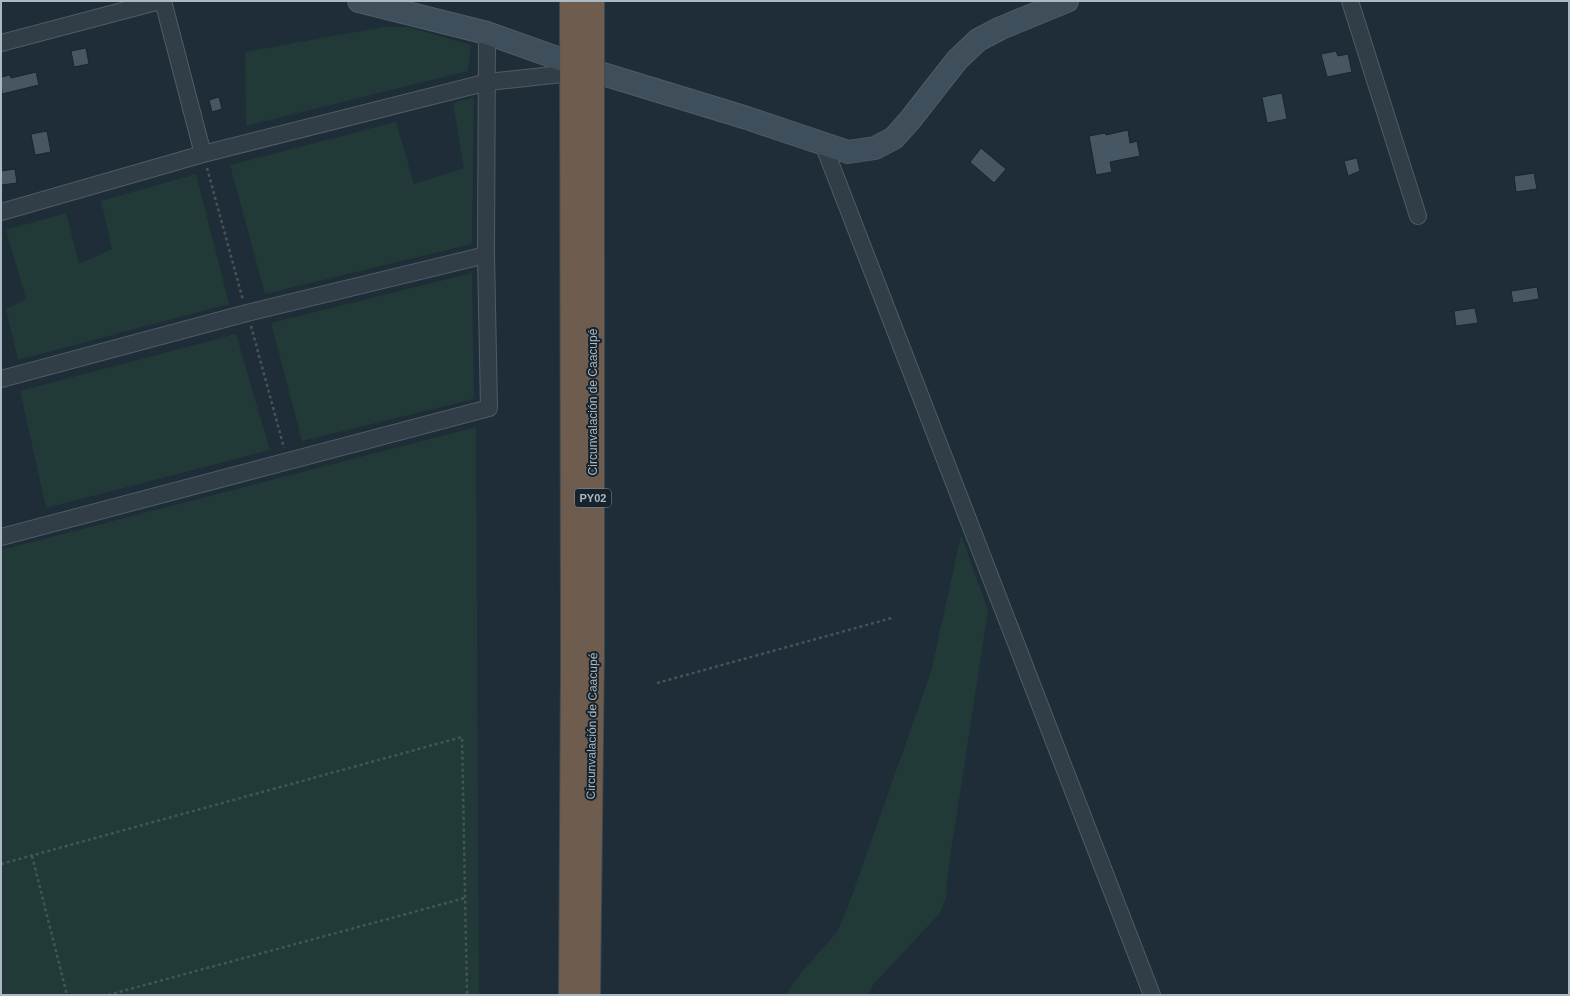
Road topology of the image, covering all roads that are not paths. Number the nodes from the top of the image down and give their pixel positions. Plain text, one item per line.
1 (160, 1) edge
2 (163, 1) edge
3 (359, 1) edge
4 (571, 1) edge
5 (593, 1) edge
6 (1067, 1) edge
7 (1350, 1) edge
8 (487, 33) junction
9 (1, 43) edge
10 (571, 68) junction
11 (593, 71) junction
12 (488, 82) junction
13 (823, 144) junction
14 (203, 154) junction
15 (1, 212) edge
16 (1418, 216) dead end
17 (486, 255) junction
18 (1, 379) edge
19 (1, 537) edge
20 (570, 995) edge
21 (589, 995) edge
22 (1152, 995) edge

1 - 9 street
2 - 14 street
3 - 8 street
4 - 10 highway, Circunvalación de Caacupé / PY02
5 - 11 highway, Circunvalación de Caacupé / PY02
6 - 13 street
7 - 16 street
8 - 10 street
8 - 12 street
10 - 12 street
10 - 20 highway, Circunvalación de Caacupé / PY02
11 - 13 street
11 - 21 highway, Circunvalación de Caacupé / PY02
12 - 14 street
12 - 17 street
13 - 22 street
14 - 15 street
17 - 18 street
17 - 19 street

